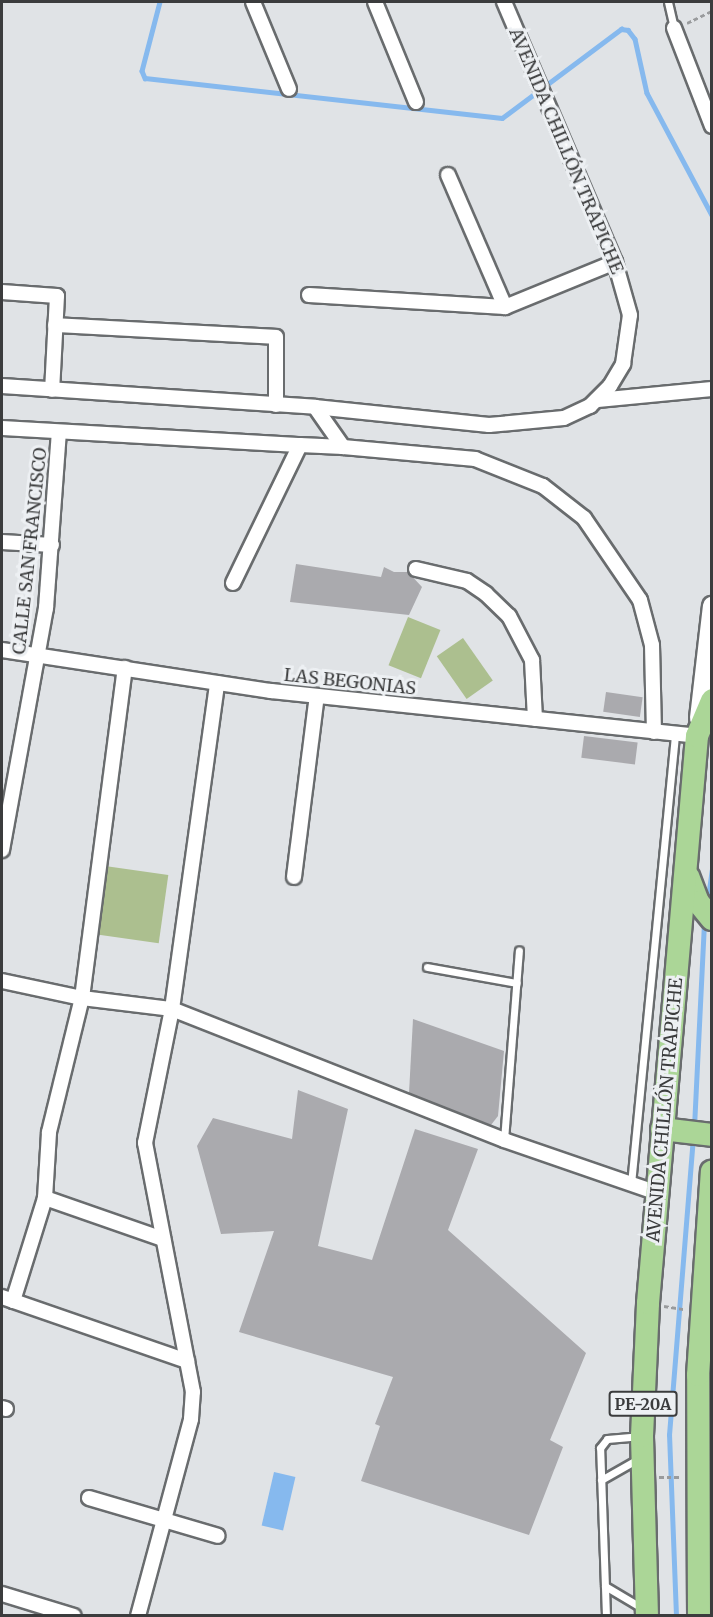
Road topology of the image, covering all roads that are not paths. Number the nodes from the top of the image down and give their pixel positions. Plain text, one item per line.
1 (253, 2) edge
2 (375, 2) edge
3 (504, 2) edge
4 (668, 2) edge
5 (674, 28) joint
6 (289, 89) dead end
7 (416, 102) dead end
8 (711, 126) edge
9 (448, 175) dead end
10 (615, 262) junction
11 (2, 292) edge
12 (309, 295) dead end
13 (505, 307) junction
14 (55, 325) junction
15 (2, 386) edge
16 (711, 389) edge
17 (52, 390) junction
18 (597, 400) junction
19 (276, 405) junction
20 (315, 407) junction
21 (2, 428) edge
22 (59, 433) junction
23 (300, 445) junction
24 (343, 447) junction
25 (2, 542) edge
26 (52, 544) junction
27 (416, 569) dead end
28 (233, 583) dead end
29 (711, 606) edge
30 (2, 650) edge
31 (39, 655) junction
32 (125, 668) junction
33 (217, 683) junction
34 (317, 696) junction
35 (711, 700) edge
36 (535, 719) junction
37 (654, 732) junction
38 (686, 735) junction
39 (677, 833) junction
40 (2, 850) edge
41 (687, 872) junction
42 (294, 877) dead end
43 (659, 894) junction
44 (676, 896) junction
45 (711, 919) edge
46 (519, 951) dead end
47 (427, 967) dead end
48 (2, 981) edge
49 (516, 983) junction
50 (82, 998) junction
51 (172, 1009) junction
52 (662, 1129) junction
53 (711, 1135) edge
54 (504, 1140) junction
55 (711, 1171) edge
56 (631, 1184) junction
57 (658, 1193) junction
58 (45, 1198) junction
59 (163, 1239) junction
60 (7, 1299) edge
61 (187, 1361) junction
62 (642, 1457) junction
63 (601, 1480) junction
64 (89, 1498) dead end
65 (164, 1519) junction
66 (218, 1536) dead end
67 (605, 1586) junction
68 (2, 1594) edge
69 (647, 1613) edge
70 (74, 1616) edge
71 (138, 1616) edge
72 (606, 1616) edge
73 (699, 1616) edge

1 - 6 street
2 - 7 street
3 - 10 street, AVENIDA CHILLÓN TRAPICHE
4 - 5 lane
5 - 8 street
9 - 13 street
10 - 13 street
10 - 18 street, AVENIDA CHILLÓN TRAPICHE
11 - 14 street
12 - 13 street
14 - 17 street
14 - 19 street
15 - 17 street
16 - 18 street
17 - 19 street
18 - 20 street
19 - 20 street
20 - 24 street
21 - 22 street
22 - 23 street
22 - 26 street, CALLE SAN FRANCISCO
23 - 24 street
23 - 28 street
24 - 37 street
25 - 26 street
26 - 31 street, CALLE SAN FRANCISCO
27 - 36 street
29 - 38 street, AVENIDA CHILLÓN TRAPICHE
30 - 31 street, LAS BEGONIAS
31 - 32 street, LAS BEGONIAS
31 - 40 street, CALLE SAN FRANCISCO
32 - 33 street, LAS BEGONIAS
32 - 50 street
33 - 34 street, LAS BEGONIAS
33 - 51 street
34 - 36 street, LAS BEGONIAS
34 - 42 street
35 - 38 main road, PE-20A
36 - 37 street, LAS BEGONIAS
37 - 38 street, LAS BEGONIAS
38 - 39 main road, AVENIDA CHILLÓN TRAPICHE / PE-20A
39 - 41 main road, AVENIDA CHILLÓN TRAPICHE / PE-20A
39 - 43 lane
41 - 44 main road, AVENIDA CHILLÓN TRAPICHE / PE-20A
41 - 45 main road
43 - 44 lane
43 - 56 lane
44 - 52 main road, AVENIDA CHILLÓN TRAPICHE / PE-20A
46 - 49 lane
47 - 49 lane
48 - 50 street
49 - 54 lane
50 - 51 street
50 - 58 street
51 - 54 street
51 - 59 street
52 - 53 main road
52 - 57 main road, AVENIDA CHILLÓN TRAPICHE / PE-20A
54 - 56 street
55 - 73 main road, PE-20A
56 - 57 street
57 - 62 main road, AVENIDA CHILLÓN TRAPICHE / PE-20A
58 - 59 street
58 - 60 street
59 - 61 street
60 - 61 street
61 - 65 street
62 - 63 lane
62 - 63 lane
62 - 69 main road, AVENIDA CHILLÓN TRAPICHE / PE-20A
63 - 67 lane
64 - 65 street
65 - 66 street
65 - 71 street
67 - 69 lane
67 - 72 lane
68 - 70 street

